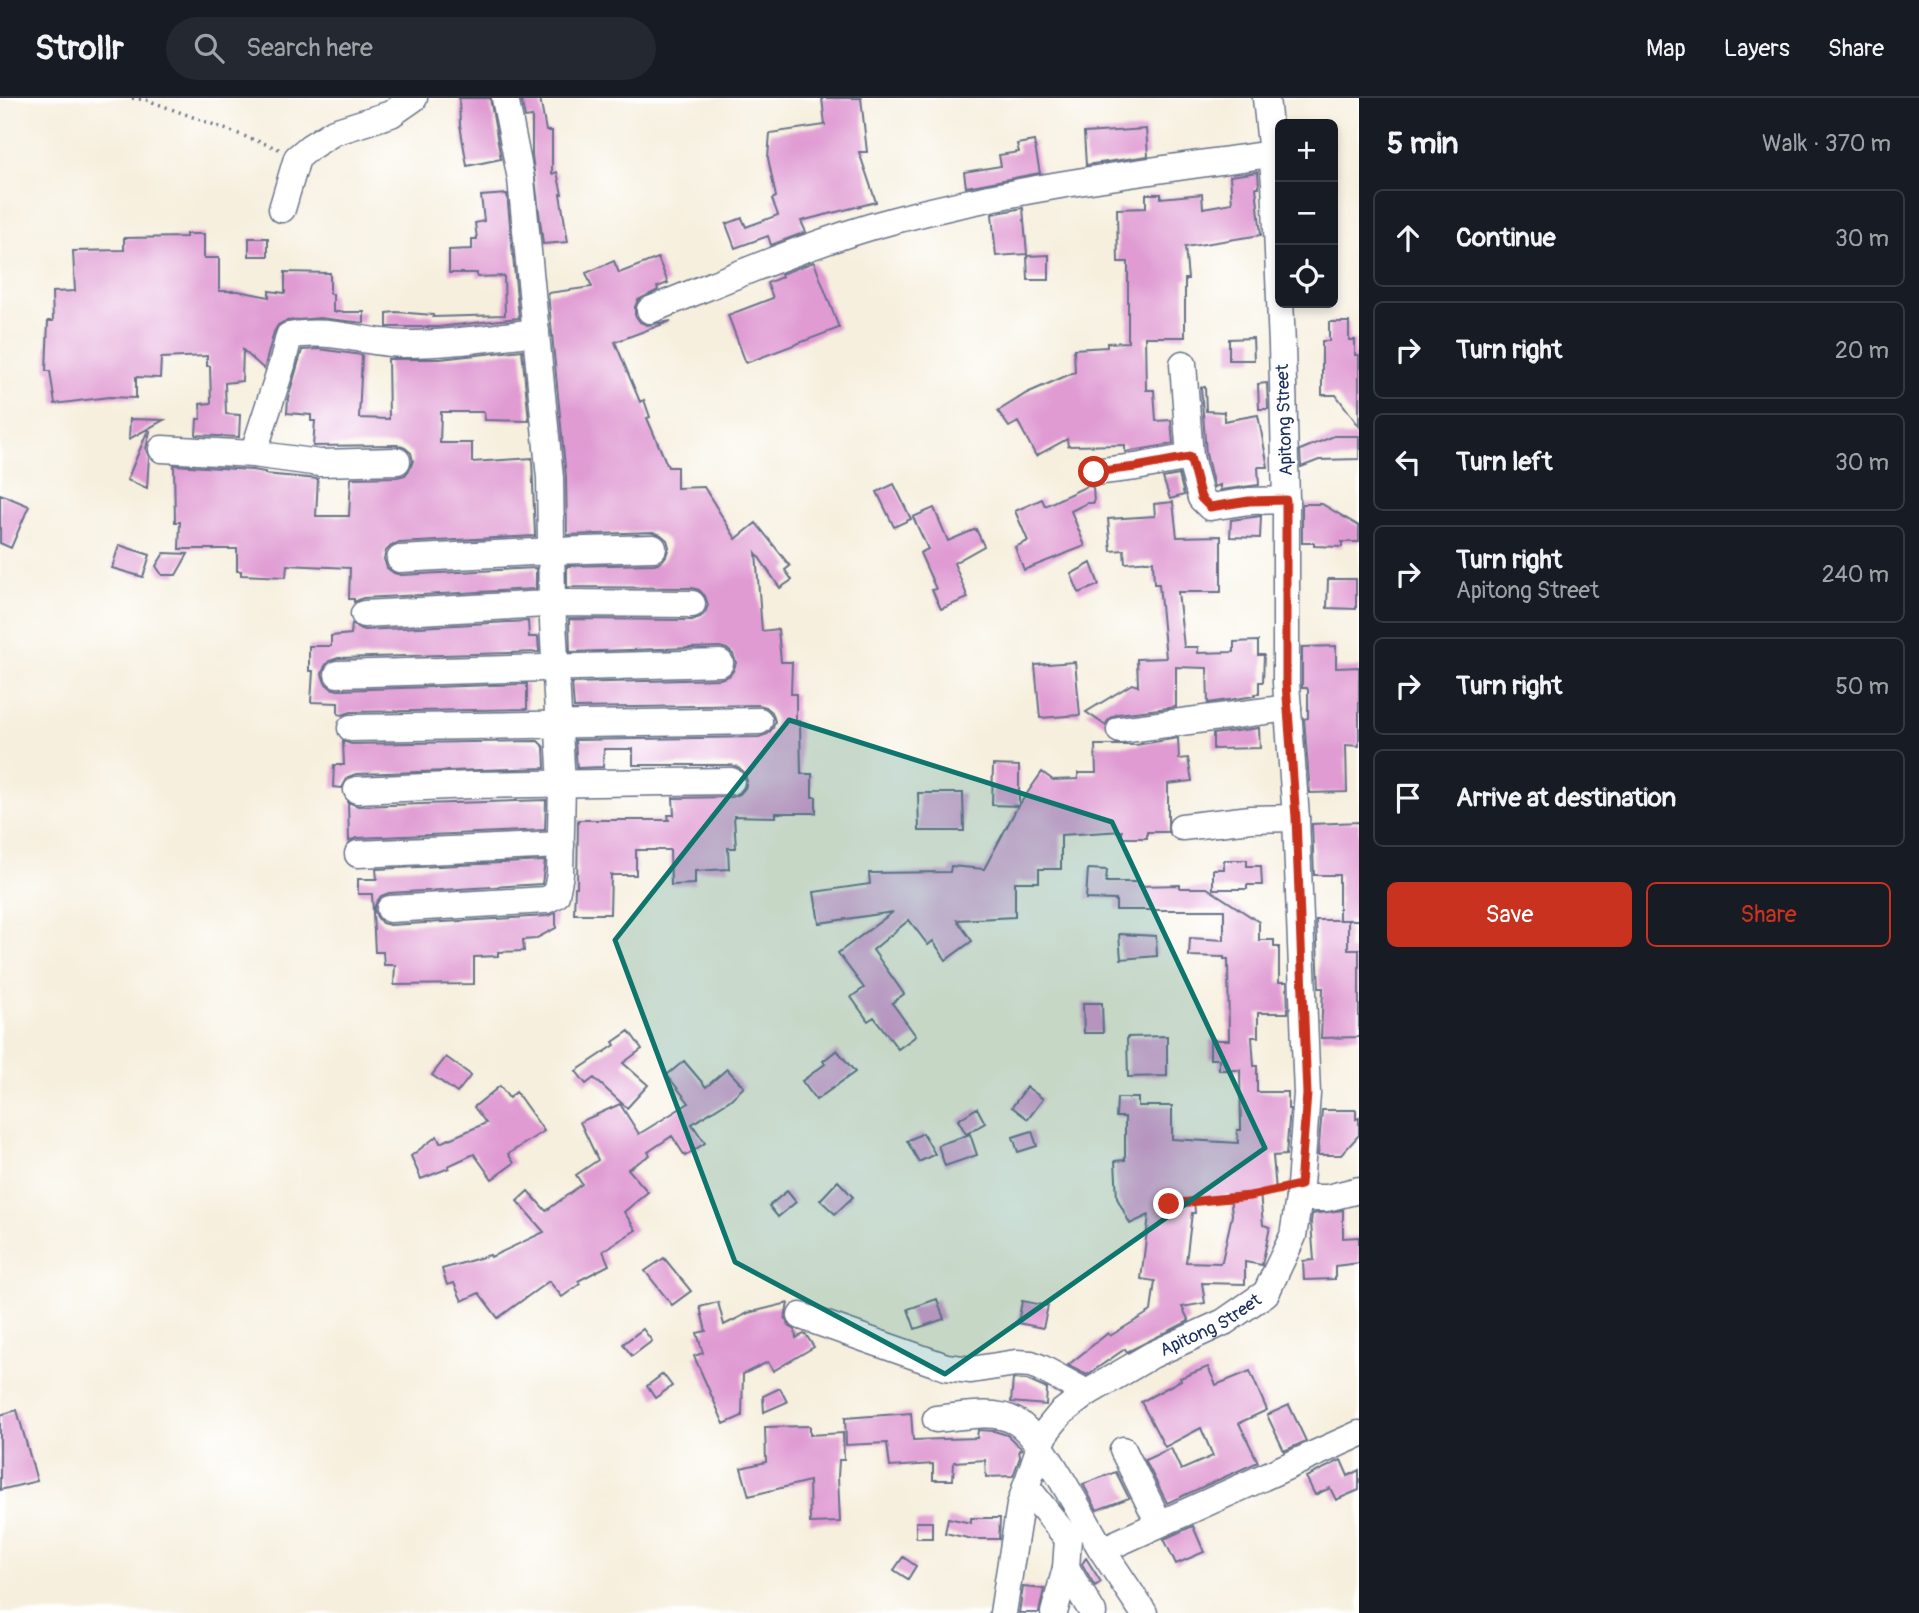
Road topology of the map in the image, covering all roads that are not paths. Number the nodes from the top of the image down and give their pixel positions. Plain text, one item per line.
1 (414, 98) edge
2 (505, 98) edge
3 (1266, 98) edge
4 (1271, 154) junction
5 (282, 209) dead end
6 (650, 310) dead end
7 (536, 332) junction
8 (1182, 364) dead end
9 (162, 449) dead end
10 (253, 454) junction
11 (1190, 457) junction
12 (397, 461) dead end
13 (1094, 472) dead end
14 (1286, 500) junction
15 (653, 548) dead end
16 (552, 551) junction
17 (400, 559) dead end
18 (552, 604) junction
19 (692, 604) dead end
20 (364, 614) dead end
21 (719, 663) dead end
22 (555, 667) junction
23 (338, 674) dead end
24 (1288, 708) junction
25 (759, 721) dead end
26 (558, 726) junction
27 (351, 728) dead end
28 (1120, 730) dead end
29 (731, 780) dead end
30 (562, 785) junction
31 (357, 790) dead end
32 (1296, 818) junction
33 (1182, 827) dead end
34 (561, 845) junction
35 (358, 854) dead end
36 (390, 908) dead end
37 (1359, 1190) edge
38 (1299, 1192) junction
39 (801, 1316) dead end
40 (1087, 1393) junction
41 (936, 1419) dead end
42 (1359, 1434) edge
43 (1040, 1446) junction
44 (1123, 1450) dead end
45 (1026, 1486) junction
46 (1159, 1523) junction
47 (1102, 1550) junction
48 (1066, 1567) junction
49 (1003, 1613) edge
50 (1054, 1613) edge
51 (1093, 1613) edge
52 (1144, 1613) edge

1 - 5 street
2 - 7 street
3 - 4 street, Apitong Street
4 - 6 street
4 - 14 street, Apitong Street
7 - 10 street
7 - 16 street
8 - 11 street
9 - 10 street
10 - 12 street
11 - 13 street
11 - 14 street
14 - 24 street, Apitong Street
15 - 16 street
16 - 17 street
16 - 18 street
18 - 19 street
18 - 20 street
18 - 22 street
21 - 22 street
22 - 23 street
22 - 26 street
24 - 28 street
24 - 32 street, Apitong Street
25 - 26 street
26 - 27 street
26 - 30 street
29 - 30 street
30 - 31 street
30 - 34 street
32 - 33 street
32 - 38 street, Apitong Street
34 - 35 street
34 - 36 street
37 - 38 street
38 - 40 street, Apitong Street
39 - 40 street
40 - 43 street, Apitong Street
41 - 43 street
42 - 46 street
43 - 45 street, Apitong Street
43 - 47 street
44 - 46 street
45 - 48 street
45 - 49 street, Apitong Street
46 - 47 street
47 - 52 street
48 - 50 street
48 - 51 street

